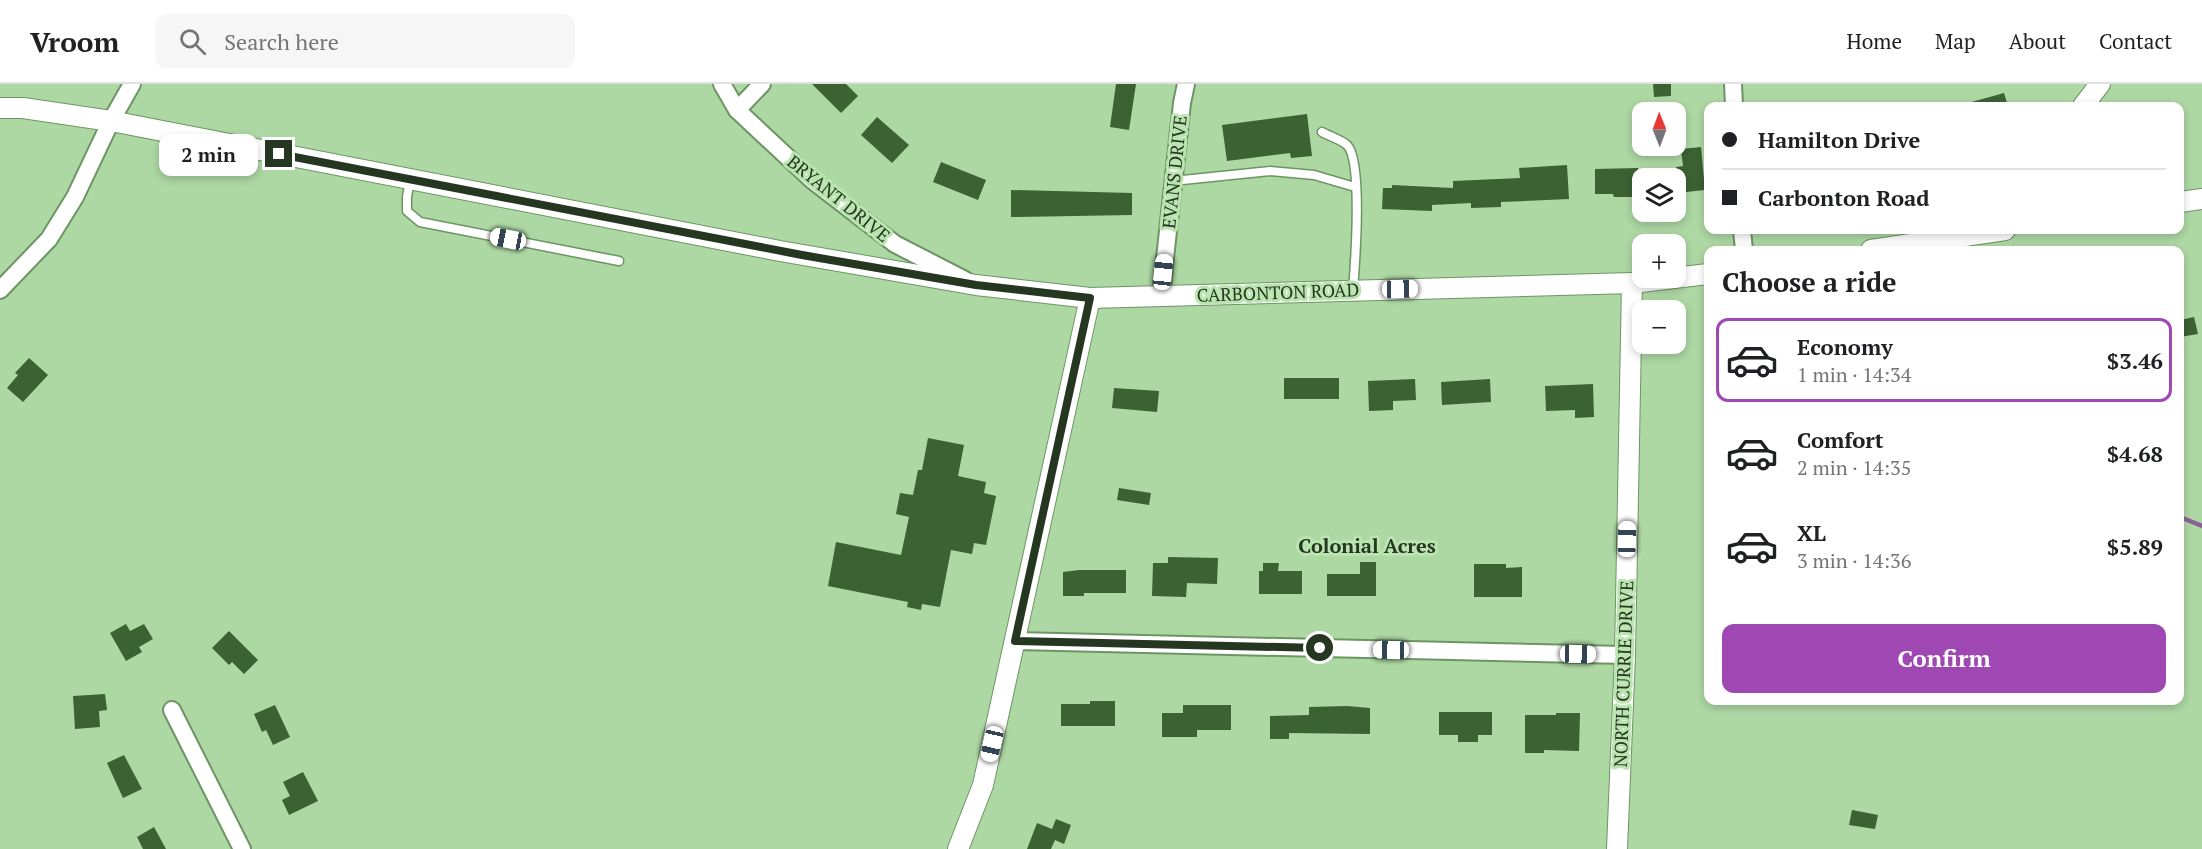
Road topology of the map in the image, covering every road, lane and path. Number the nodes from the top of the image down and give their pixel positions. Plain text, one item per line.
1 (132, 84) edge
2 (722, 84) edge
3 (762, 84) edge
4 (1186, 84) edge
5 (1732, 84) edge
6 (2100, 84) edge
7 (1734, 102) edge
8 (2087, 102) edge
9 (0, 108) edge
10 (737, 110) junction
11 (111, 121) junction
12 (1322, 132) dead end
13 (410, 179) junction
14 (1173, 181) junction
15 (1355, 187) junction
16 (2202, 199) edge
17 (2184, 201) edge
18 (1978, 234) edge
19 (1898, 246) edge
20 (619, 261) dead end
21 (1704, 274) edge
22 (1686, 277) edge
23 (1632, 283) joint
24 (976, 285) junction
25 (0, 290) edge
26 (1353, 290) junction
27 (1161, 295) junction
28 (1090, 298) junction
29 (1015, 641) junction
30 (1625, 655) junction
31 (172, 710) dead end
32 (242, 849) edge
33 (958, 849) edge
34 (1617, 849) edge

1 - 11 street
2 - 10 street, BRYANT DRIVE
3 - 10 street
4 - 14 street, EVANS DRIVE
5 - 7 street
6 - 8 street
9 - 11 street, CARBONTON ROAD
10 - 24 street, BRYANT DRIVE
11 - 13 street, CARBONTON ROAD
11 - 25 street
12 - 15 lane
13 - 20 lane
13 - 24 street, CARBONTON ROAD
14 - 15 lane
14 - 27 street, EVANS DRIVE
15 - 26 lane
16 - 17 street
18 - 19 street
21 - 22 street, CARBONTON ROAD
23 - 26 street, CARBONTON ROAD
23 - 30 street, NORTH CURRIE DRIVE
24 - 28 street, CARBONTON ROAD
26 - 27 street, CARBONTON ROAD
27 - 28 street, CARBONTON ROAD
28 - 29 street
29 - 30 street
29 - 33 street
30 - 34 street, NORTH CURRIE DRIVE
31 - 32 street

